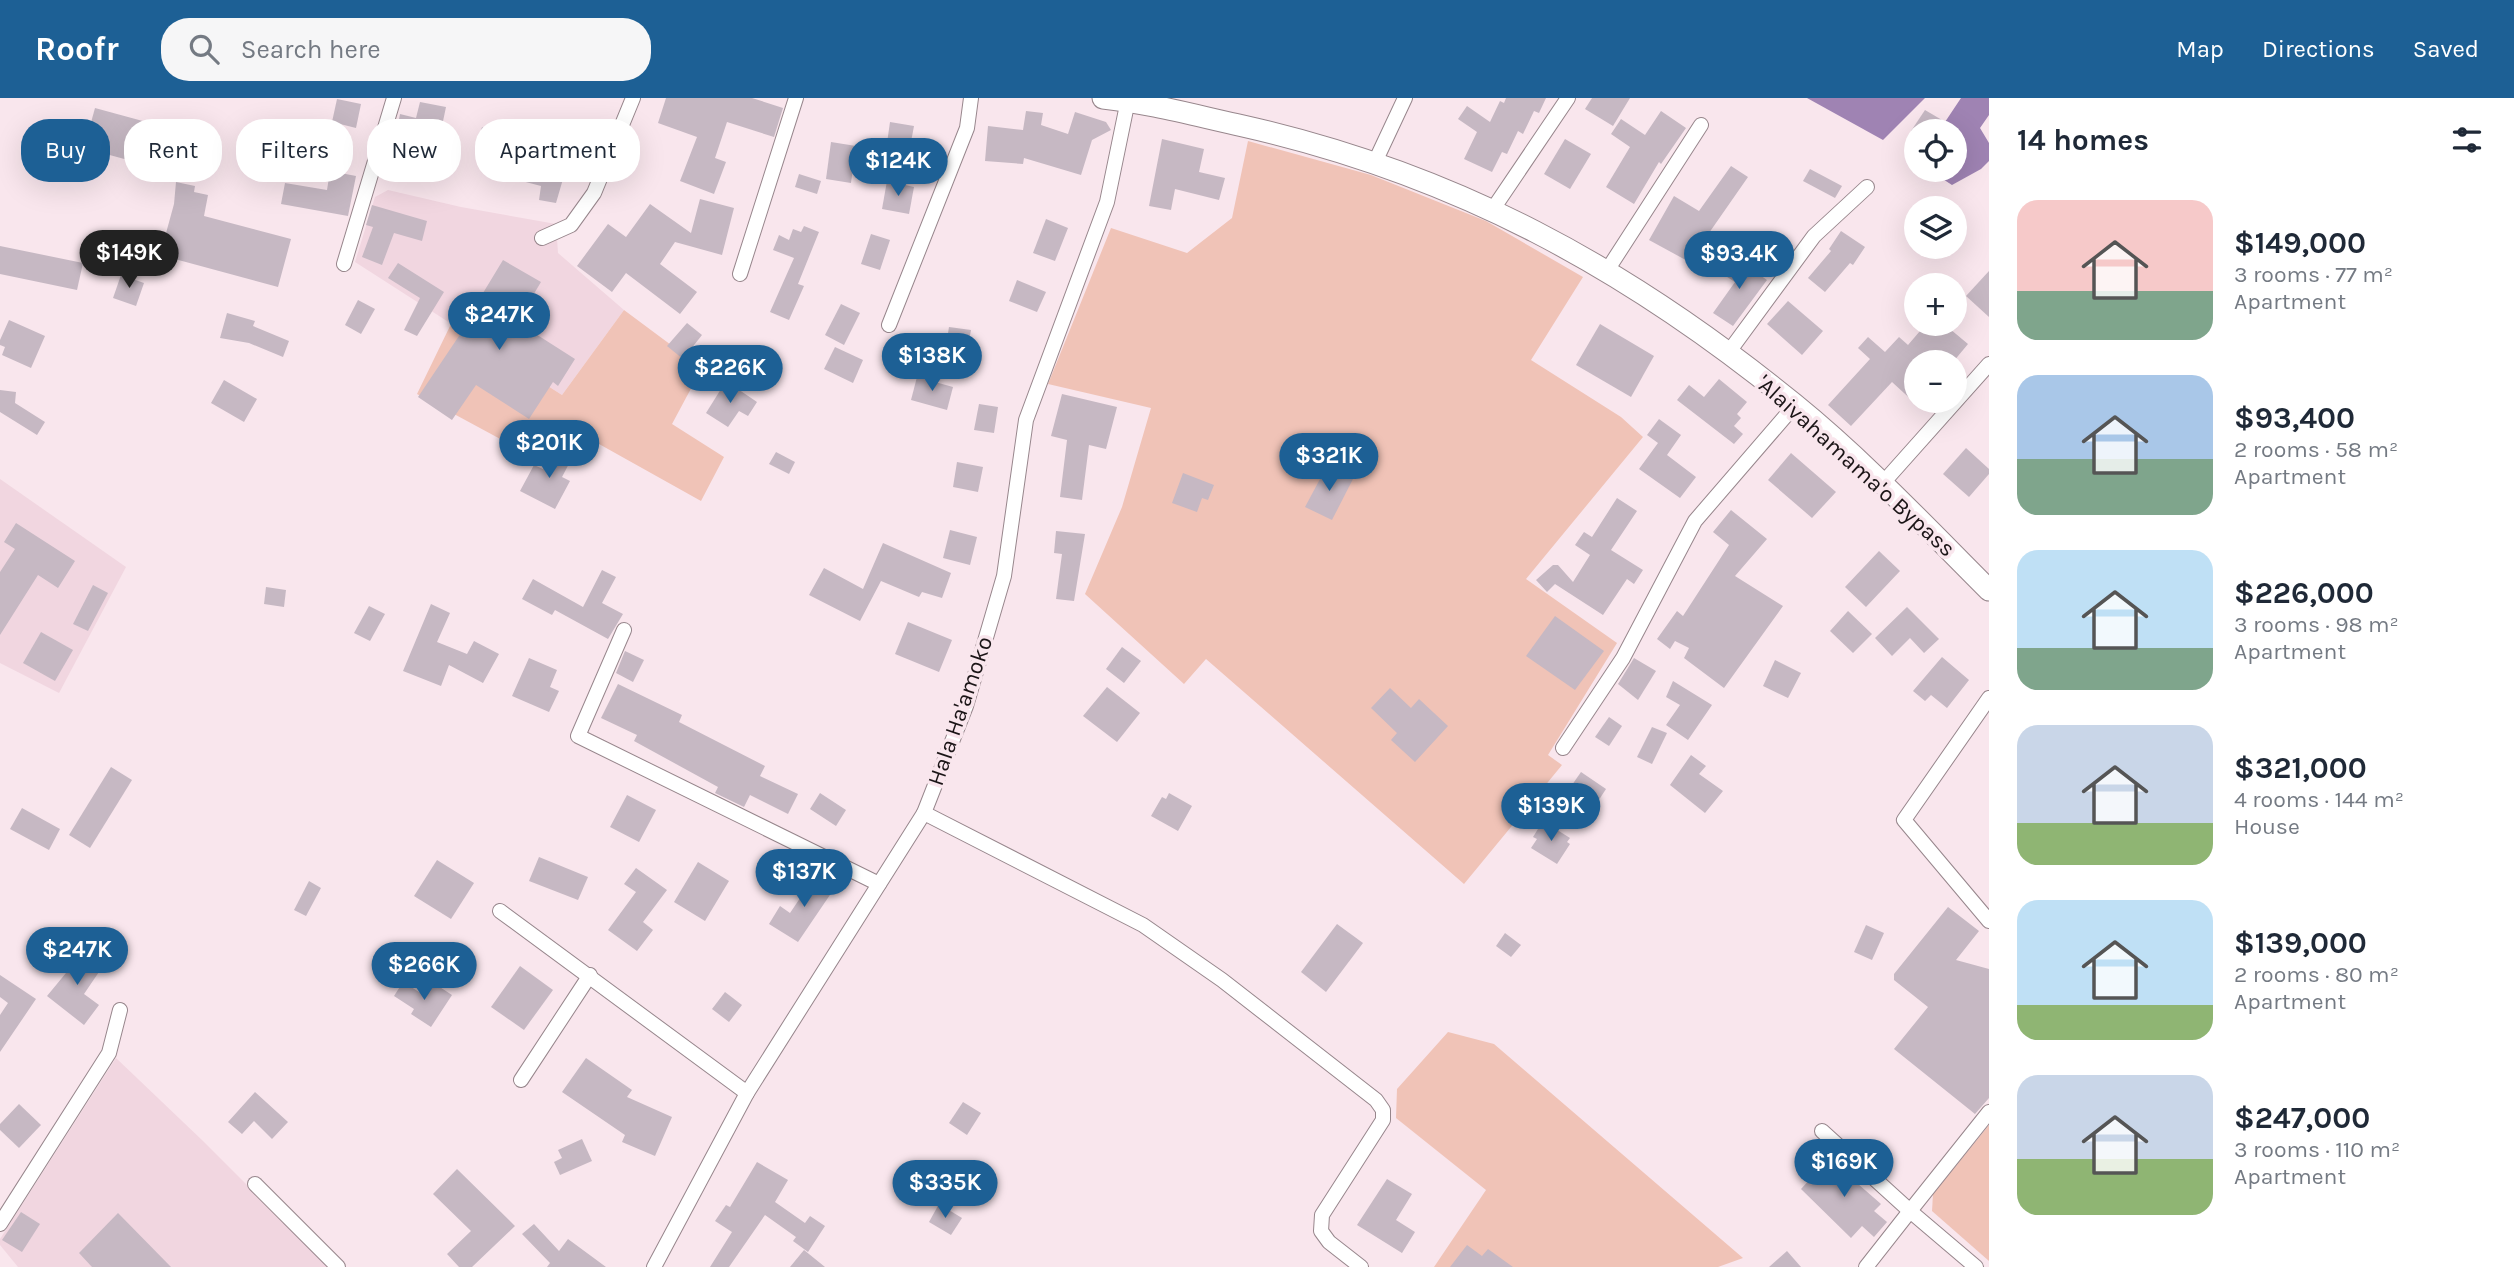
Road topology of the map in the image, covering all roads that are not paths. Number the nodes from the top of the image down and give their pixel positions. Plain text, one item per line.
1 (394, 98) edge
2 (633, 98) edge
3 (796, 98) edge
4 (971, 98) edge
5 (1103, 98) edge
6 (1405, 98) edge
7 (1568, 98) edge
8 (1128, 100) junction
9 (1701, 125) dead end
10 (1375, 162) junction
11 (1867, 187) dead end
12 (1493, 209) junction
13 (542, 238) dead end
14 (344, 264) dead end
15 (1608, 270) junction
16 (740, 274) dead end
17 (889, 325) dead end
18 (1728, 354) junction
19 (1989, 364) edge
20 (1795, 405) junction
21 (1882, 484) junction
22 (1989, 590) edge
23 (624, 630) dead end
24 (1989, 698) edge
25 (1563, 748) dead end
26 (924, 813) junction
27 (879, 884) junction
28 (500, 911) dead end
29 (1989, 921) edge
30 (590, 975) junction
31 (120, 1010) dead end
32 (521, 1080) dead end
33 (747, 1093) junction
34 (1989, 1112) edge
35 (1822, 1131) dead end
36 (255, 1184) dead end
37 (1910, 1211) junction
38 (0, 1223) edge
39 (338, 1267) edge
40 (654, 1267) edge
41 (1361, 1267) edge
42 (1866, 1267) edge
43 (1976, 1267) edge

1 - 14 street
2 - 13 street
3 - 16 street
4 - 17 street
5 - 8 main road, 'Alaivahamama'o Bypass
6 - 10 street
7 - 12 street
8 - 10 main road, 'Alaivahamama'o Bypass
8 - 26 street, Hala Ha'amoko
9 - 15 street
10 - 12 main road, 'Alaivahamama'o Bypass
11 - 18 street
12 - 15 main road, 'Alaivahamama'o Bypass
15 - 18 main road, 'Alaivahamama'o Bypass
18 - 20 main road, 'Alaivahamama'o Bypass
19 - 21 street
20 - 21 main road, 'Alaivahamama'o Bypass
20 - 25 street
21 - 22 main road, 'Alaivahamama'o Bypass
23 - 27 street
24 - 29 street
26 - 27 street, Hala Ha'amoko
26 - 41 street
27 - 33 street, Hala Ha'amoko
28 - 30 street
30 - 32 street
30 - 33 street
31 - 38 street
33 - 40 street, Hala Ha'amoko
34 - 37 street
35 - 37 street
36 - 39 street
37 - 42 street
37 - 43 street

